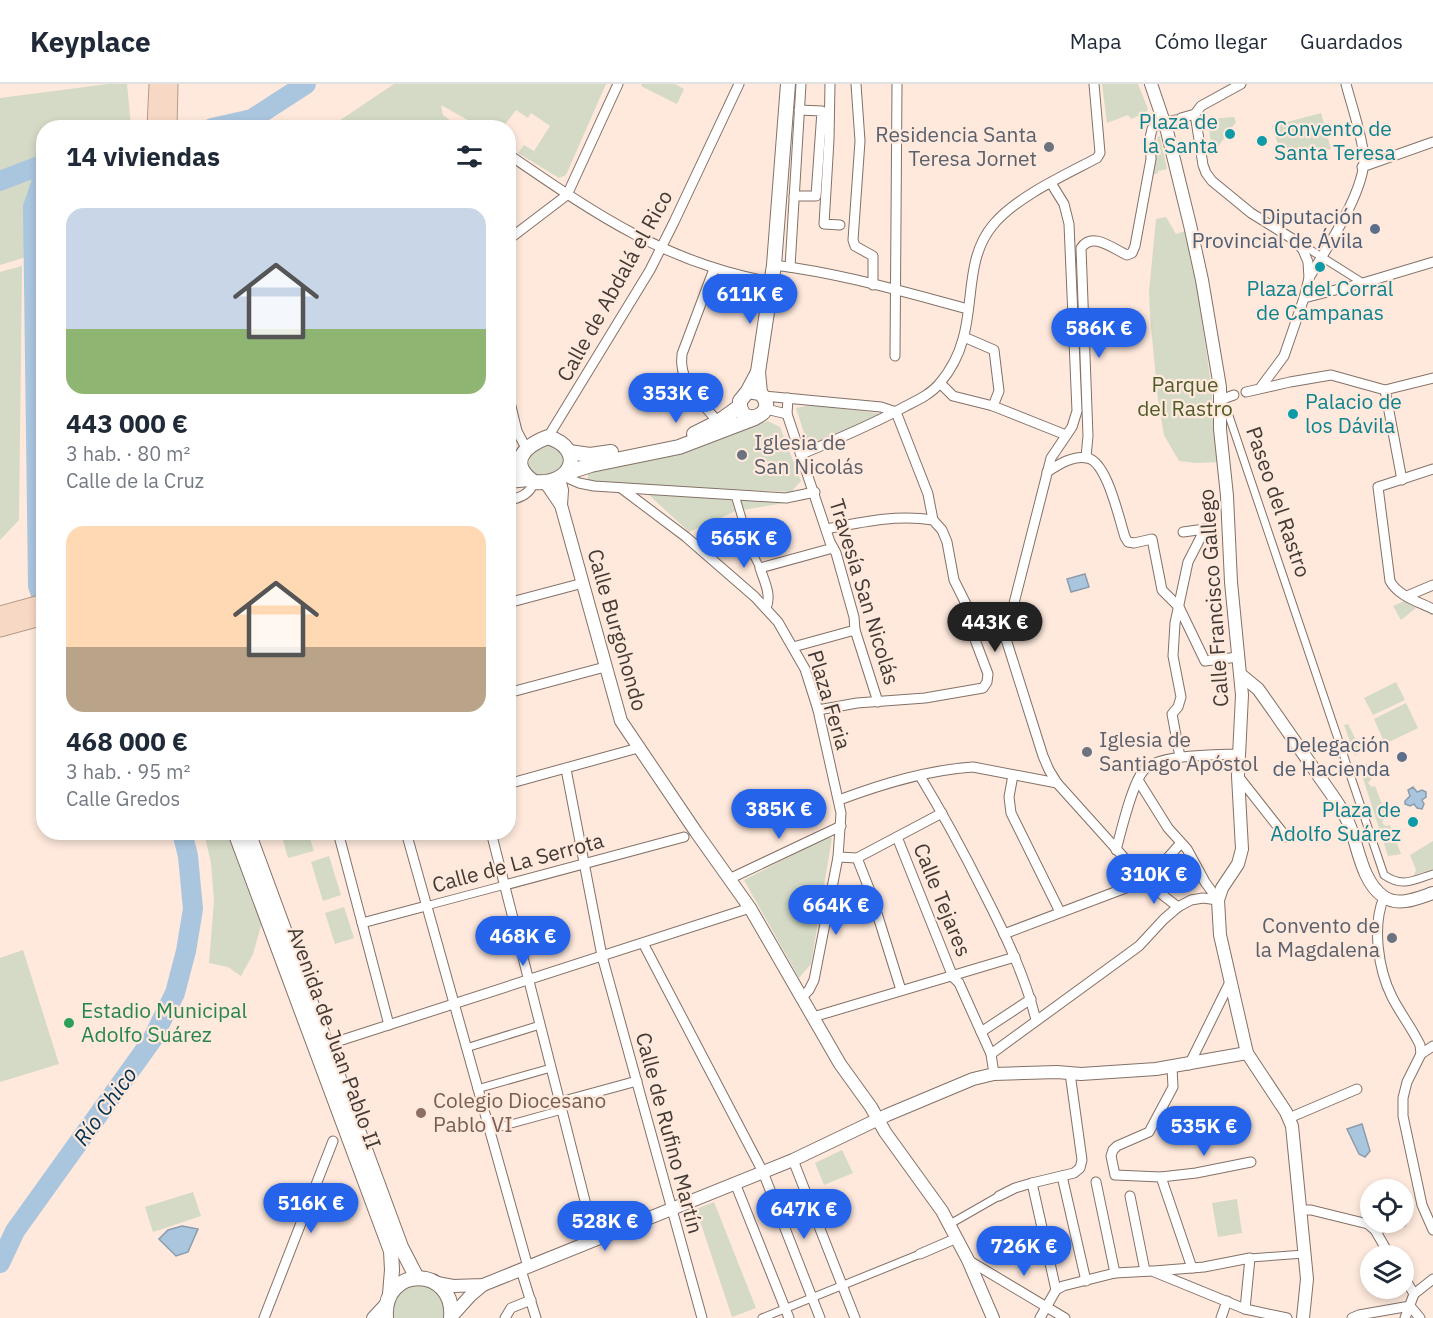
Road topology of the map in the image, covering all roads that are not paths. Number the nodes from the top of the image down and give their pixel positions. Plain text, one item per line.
1 (157, 84) edge
2 (170, 84) edge
3 (618, 84) edge
4 (739, 84) edge
5 (788, 84) edge
6 (801, 84) edge
7 (830, 84) edge
8 (856, 84) edge
9 (897, 84) edge
10 (1094, 84) edge
11 (1151, 84) edge
12 (1239, 84) edge
13 (1346, 84) edge
14 (799, 110) junction
15 (1195, 114) junction
16 (155, 120) edge
17 (168, 120) edge
18 (1174, 120) junction
19 (1433, 142) edge
20 (516, 159) edge
21 (1362, 167) junction
22 (1051, 183) junction
23 (567, 195) junction
24 (794, 196) junction
25 (840, 225) dead end
26 (516, 234) edge
27 (1296, 241) junction
28 (661, 249) junction
29 (1323, 255) junction
30 (1433, 262) edge
31 (774, 265) junction
32 (790, 267) junction
33 (714, 268) junction
34 (1309, 278) junction
35 (772, 282) junction
36 (1364, 283) junction
37 (873, 285) junction
38 (897, 290) junction
39 (1304, 298) junction
40 (968, 309) junction
41 (964, 337) junction
42 (896, 356) dead end
43 (1433, 378) edge
44 (940, 383) junction
45 (1261, 387) junction
46 (1384, 390) junction
47 (1246, 392) dead end
48 (1234, 395) dead end
49 (788, 398) junction
50 (1220, 400) junction
51 (758, 402) junction
52 (993, 406) junction
53 (896, 412) junction
54 (787, 414) junction
55 (718, 422) junction
56 (516, 427) edge
57 (1066, 435) junction
58 (548, 437) junction
59 (526, 448) junction
60 (569, 452) junction
61 (802, 454) junction
62 (1086, 457) junction
63 (516, 463) edge
64 (516, 466) edge
65 (1433, 469) edge
66 (1047, 472) junction
67 (550, 479) junction
68 (1401, 480) junction
69 (516, 481) edge
70 (621, 488) junction
71 (815, 492) junction
72 (735, 495) junction
73 (516, 498) edge
74 (933, 520) junction
75 (826, 529) junction
76 (1183, 532) dead end
77 (833, 548) junction
78 (760, 568) junction
79 (583, 583) junction
80 (1433, 585) edge
81 (1407, 596) junction
82 (516, 601) edge
83 (36, 607) edge
84 (1179, 607) junction
85 (766, 608) junction
86 (969, 609) junction
87 (1433, 609) edge
88 (0, 614) edge
89 (23, 616) junction
90 (36, 617) edge
91 (0, 629) edge
92 (1002, 629) junction
93 (855, 630) junction
94 (793, 647) junction
95 (1239, 657) junction
96 (605, 667) junction
97 (1240, 675) junction
98 (516, 691) edge
99 (878, 702) junction
100 (818, 710) junction
101 (638, 748) junction
102 (1239, 754) junction
103 (1180, 758) junction
104 (566, 769) junction
105 (1013, 775) junction
106 (920, 776) junction
107 (1238, 776) junction
108 (1138, 780) junction
109 (516, 782) edge
110 (1057, 783) junction
111 (839, 800) junction
112 (942, 813) junction
113 (841, 826) junction
114 (684, 837) dead end
115 (897, 837) junction
116 (1286, 837) dead end
117 (238, 840) edge
118 (251, 840) edge
119 (340, 840) edge
120 (408, 840) edge
121 (493, 840) edge
122 (1181, 843) junction
123 (1116, 850) junction
124 (838, 857) junction
125 (857, 858) junction
126 (584, 864) junction
127 (1433, 874) edge
128 (729, 879) junction
129 (1146, 882) junction
130 (505, 885) junction
131 (1433, 893) edge
132 (1384, 897) junction
133 (1218, 900) junction
134 (426, 906) junction
135 (1178, 907) junction
136 (750, 908) junction
137 (1060, 912) junction
138 (362, 923) junction
139 (1004, 934) junction
140 (643, 943) junction
141 (602, 956) junction
142 (1015, 957) junction
143 (953, 977) junction
144 (528, 980) junction
145 (1230, 982) junction
146 (901, 990) junction
147 (802, 997) junction
148 (1031, 999) junction
149 (453, 1004) junction
150 (813, 1017) junction
151 (1036, 1020) junction
152 (389, 1025) junction
153 (540, 1025) junction
154 (981, 1032) junction
155 (339, 1041) dead end
156 (1433, 1046) edge
157 (465, 1048) junction
158 (1247, 1053) junction
159 (991, 1054) junction
160 (1421, 1054) junction
161 (1189, 1065) junction
162 (551, 1068) junction
163 (1172, 1068) junction
164 (1070, 1073) junction
165 (994, 1074) junction
166 (637, 1081) junction
167 (477, 1089) junction
168 (1357, 1089) dead end
169 (561, 1106) junction
170 (1289, 1118) junction
171 (877, 1119) junction
172 (489, 1130) junction
173 (333, 1141) dead end
174 (793, 1160) junction
175 (1251, 1162) dead end
176 (763, 1172) junction
177 (1062, 1176) junction
178 (1161, 1176) junction
179 (1096, 1182) dead end
180 (735, 1183) junction
181 (1032, 1183) junction
182 (999, 1196) joint
183 (1130, 1196) dead end
184 (671, 1209) junction
185 (1299, 1210) junction
186 (1360, 1221) edge
187 (950, 1224) junction
188 (1433, 1230) edge
189 (957, 1238) junction
190 (595, 1240) junction
191 (920, 1254) joint
192 (1304, 1254) junction
193 (1250, 1258) junction
194 (968, 1260) junction
195 (525, 1268) junction
196 (1192, 1268) junction
197 (1148, 1271) junction
198 (1115, 1273) junction
199 (417, 1278) junction
200 (1433, 1279) edge
201 (1086, 1281) junction
202 (437, 1283) junction
203 (483, 1285) junction
204 (842, 1286) junction
205 (1056, 1290) junction
206 (1414, 1294) edge
207 (812, 1298) junction
208 (1412, 1299) edge
209 (531, 1300) junction
210 (1227, 1301) junction
211 (387, 1305) edge
212 (1047, 1306) junction
213 (1410, 1306) junction
214 (1245, 1309) junction
215 (787, 1313) edge
216 (451, 1317) edge
217 (264, 1318) edge
218 (373, 1318) edge
219 (505, 1318) edge
220 (536, 1318) edge
221 (702, 1318) edge
222 (762, 1318) edge
223 (820, 1318) edge
224 (855, 1318) edge
225 (993, 1318) edge
226 (1040, 1318) edge
227 (1065, 1318) edge
228 (1221, 1318) edge
229 (1287, 1318) edge
230 (1303, 1318) edge
231 (1352, 1318) edge
232 (1405, 1318) edge
233 (1420, 1318) edge

1 - 16 highway
2 - 17 highway
3 - 23 street
4 - 28 street, Calle de Abdalá el Rico
5 - 31 main road
6 - 14 street
7 - 25 street
8 - 37 street
9 - 38 street
10 - 22 street
11 - 18 street, Paseo del Rastro
12 - 15 street
13 - 21 street
14 - 24 street
14 - 24 street
15 - 18 street
15 - 27 street
18 - 50 street, Paseo del Rastro
18 - 62 street
19 - 21 street
20 - 23 street
21 - 29 street
22 - 40 street
22 - 57 street
23 - 26 street
23 - 28 street
24 - 32 street
27 - 29 street
27 - 34 street
28 - 33 street
28 - 58 street, Calle de Abdalá el Rico
29 - 34 street
29 - 36 street
30 - 36 street
31 - 32 street
31 - 35 main road
32 - 37 street
33 - 35 street
33 - 55 street
34 - 39 street
35 - 51 main road
36 - 39 street
37 - 38 street
38 - 40 street
38 - 42 street
39 - 45 street
40 - 41 street
41 - 44 street
41 - 52 street
43 - 46 street
44 - 52 street
44 - 53 street
45 - 46 street
45 - 47 street
46 - 68 street
48 - 50 street
49 - 51 street
49 - 53 street
49 - 54 street
50 - 95 street, Calle Francisco Gallego
50 - 127 street, Paseo del Rastro
51 - 54 street
51 - 55 main road
51 - 67 main road
52 - 57 street
53 - 61 street
53 - 74 street
54 - 61 street, Travesía San Nicolás
55 - 60 main road
56 - 59 street
57 - 66 street
58 - 59 main road
58 - 60 main road
59 - 63 main road
60 - 67 main road
61 - 71 street, Travesía San Nicolás
62 - 66 street
62 - 84 street
64 - 67 main road
65 - 68 street
66 - 92 street
67 - 69 main road
67 - 70 street
67 - 73 street
67 - 79 street, Calle Burgohondo
68 - 81 street
70 - 72 street
70 - 85 street
71 - 72 street
71 - 75 street, Travesía San Nicolás
72 - 78 street
74 - 75 street
74 - 86 street
75 - 77 street, Travesía San Nicolás
76 - 84 street
77 - 78 street
77 - 93 street, Travesía San Nicolás
78 - 85 street
79 - 82 street
79 - 96 street, Calle Burgohondo
80 - 81 street
81 - 87 street
83 - 89 highway
84 - 95 street
84 - 103 street
85 - 94 street
86 - 92 street
86 - 99 street
88 - 89 highway
89 - 90 highway
89 - 91 highway
92 - 110 street
93 - 94 street, Plaza Feria
93 - 99 street, Travesía San Nicolás
94 - 100 street, Plaza Feria
95 - 97 street, Calle Francisco Gallego
96 - 98 street
96 - 101 street, Calle Burgohondo
97 - 102 street, Calle Francisco Gallego
97 - 132 street
99 - 100 street
100 - 111 street, Plaza Feria
101 - 104 street
101 - 128 street, Calle Burgohondo
102 - 103 street
102 - 107 street, Calle Francisco Gallego
103 - 108 street
104 - 109 street
104 - 126 street, Calle de Rufino Martín
105 - 106 street
105 - 110 street
105 - 137 street
106 - 111 street
106 - 112 street
107 - 116 street
107 - 133 street, Calle Francisco Gallego
108 - 122 street
108 - 123 street
110 - 123 street
111 - 113 street, Plaza Feria
112 - 115 street
112 - 139 street
113 - 124 street, Plaza Feria
113 - 128 street
114 - 126 street, Calle de La Serrota
115 - 125 street
115 - 143 street, Calle Tejares
117 - 211 main road, Avenida de Juan Pablo II
118 - 199 main road, Avenida de Juan Pablo II
119 - 138 street
120 - 134 street
121 - 130 street
122 - 129 street
122 - 133 street
123 - 129 street
124 - 125 street
124 - 147 street, Plaza Feria
125 - 146 street
126 - 130 street, Calle de La Serrota
126 - 141 street, Calle de Rufino Martín
128 - 136 street, Calle Burgohondo
129 - 135 street
129 - 137 street
130 - 134 street, Calle de La Serrota
130 - 144 street
131 - 132 street
132 - 160 street
133 - 135 street
133 - 145 street
134 - 138 street, Calle de La Serrota
134 - 149 street
135 - 151 street
136 - 140 street
136 - 147 street, Calle Burgohondo
137 - 139 street
138 - 152 street
139 - 142 street
140 - 141 street
140 - 176 street
141 - 144 street
141 - 166 street, Calle de Rufino Martín
142 - 143 street
142 - 148 street
143 - 146 street
143 - 154 street, Calle Tejares
144 - 149 street
144 - 153 street
145 - 158 street
145 - 161 street
146 - 150 street
147 - 150 street, Calle Burgohondo
148 - 151 street
148 - 154 street
149 - 152 street
149 - 157 street
150 - 171 street, Calle Burgohondo
151 - 159 street
152 - 155 street
153 - 157 street
153 - 162 street
154 - 159 street, Calle Tejares
156 - 160 street
157 - 167 street
158 - 161 street
158 - 170 street
159 - 165 street, Calle Tejares
160 - 188 street
161 - 163 street
162 - 167 street
162 - 169 street
163 - 164 street
163 - 178 street
164 - 165 street
164 - 177 street
165 - 171 street
166 - 169 street
166 - 184 street, Calle de Rufino Martín
167 - 172 street
168 - 170 street
169 - 172 street
169 - 190 street
170 - 185 street
171 - 174 street
171 - 187 street, Calle Burgohondo
172 - 195 street
173 - 217 street
174 - 176 street
174 - 204 street
175 - 178 street
176 - 180 street
176 - 207 street
177 - 181 street
177 - 201 street
178 - 196 street
179 - 198 street
180 - 184 street
180 - 215 street
181 - 182 street
181 - 205 street
182 - 187 street
183 - 197 street
184 - 190 street
184 - 221 street, Calle de Rufino Martín
185 - 186 street
185 - 192 street
187 - 189 street, Calle Burgohondo
189 - 191 street
189 - 194 street, Calle Burgohondo
190 - 195 street
191 - 204 street
192 - 193 street
192 - 230 street
193 - 196 street
193 - 214 street
194 - 212 street
194 - 225 street, Calle Burgohondo
195 - 203 street
195 - 209 street
196 - 197 street
197 - 198 street
197 - 210 street
198 - 201 street
199 - 202 main road
199 - 211 main road
200 - 206 street
201 - 205 street
202 - 203 street
202 - 216 main road
203 - 216 street
204 - 207 street
204 - 224 street
205 - 212 street
207 - 215 street
207 - 223 street
208 - 213 street
209 - 219 street
209 - 220 street
210 - 214 street
210 - 228 street
211 - 218 street
212 - 226 street
212 - 227 street
213 - 231 street
213 - 232 street
213 - 233 street
214 - 229 street
215 - 222 street

